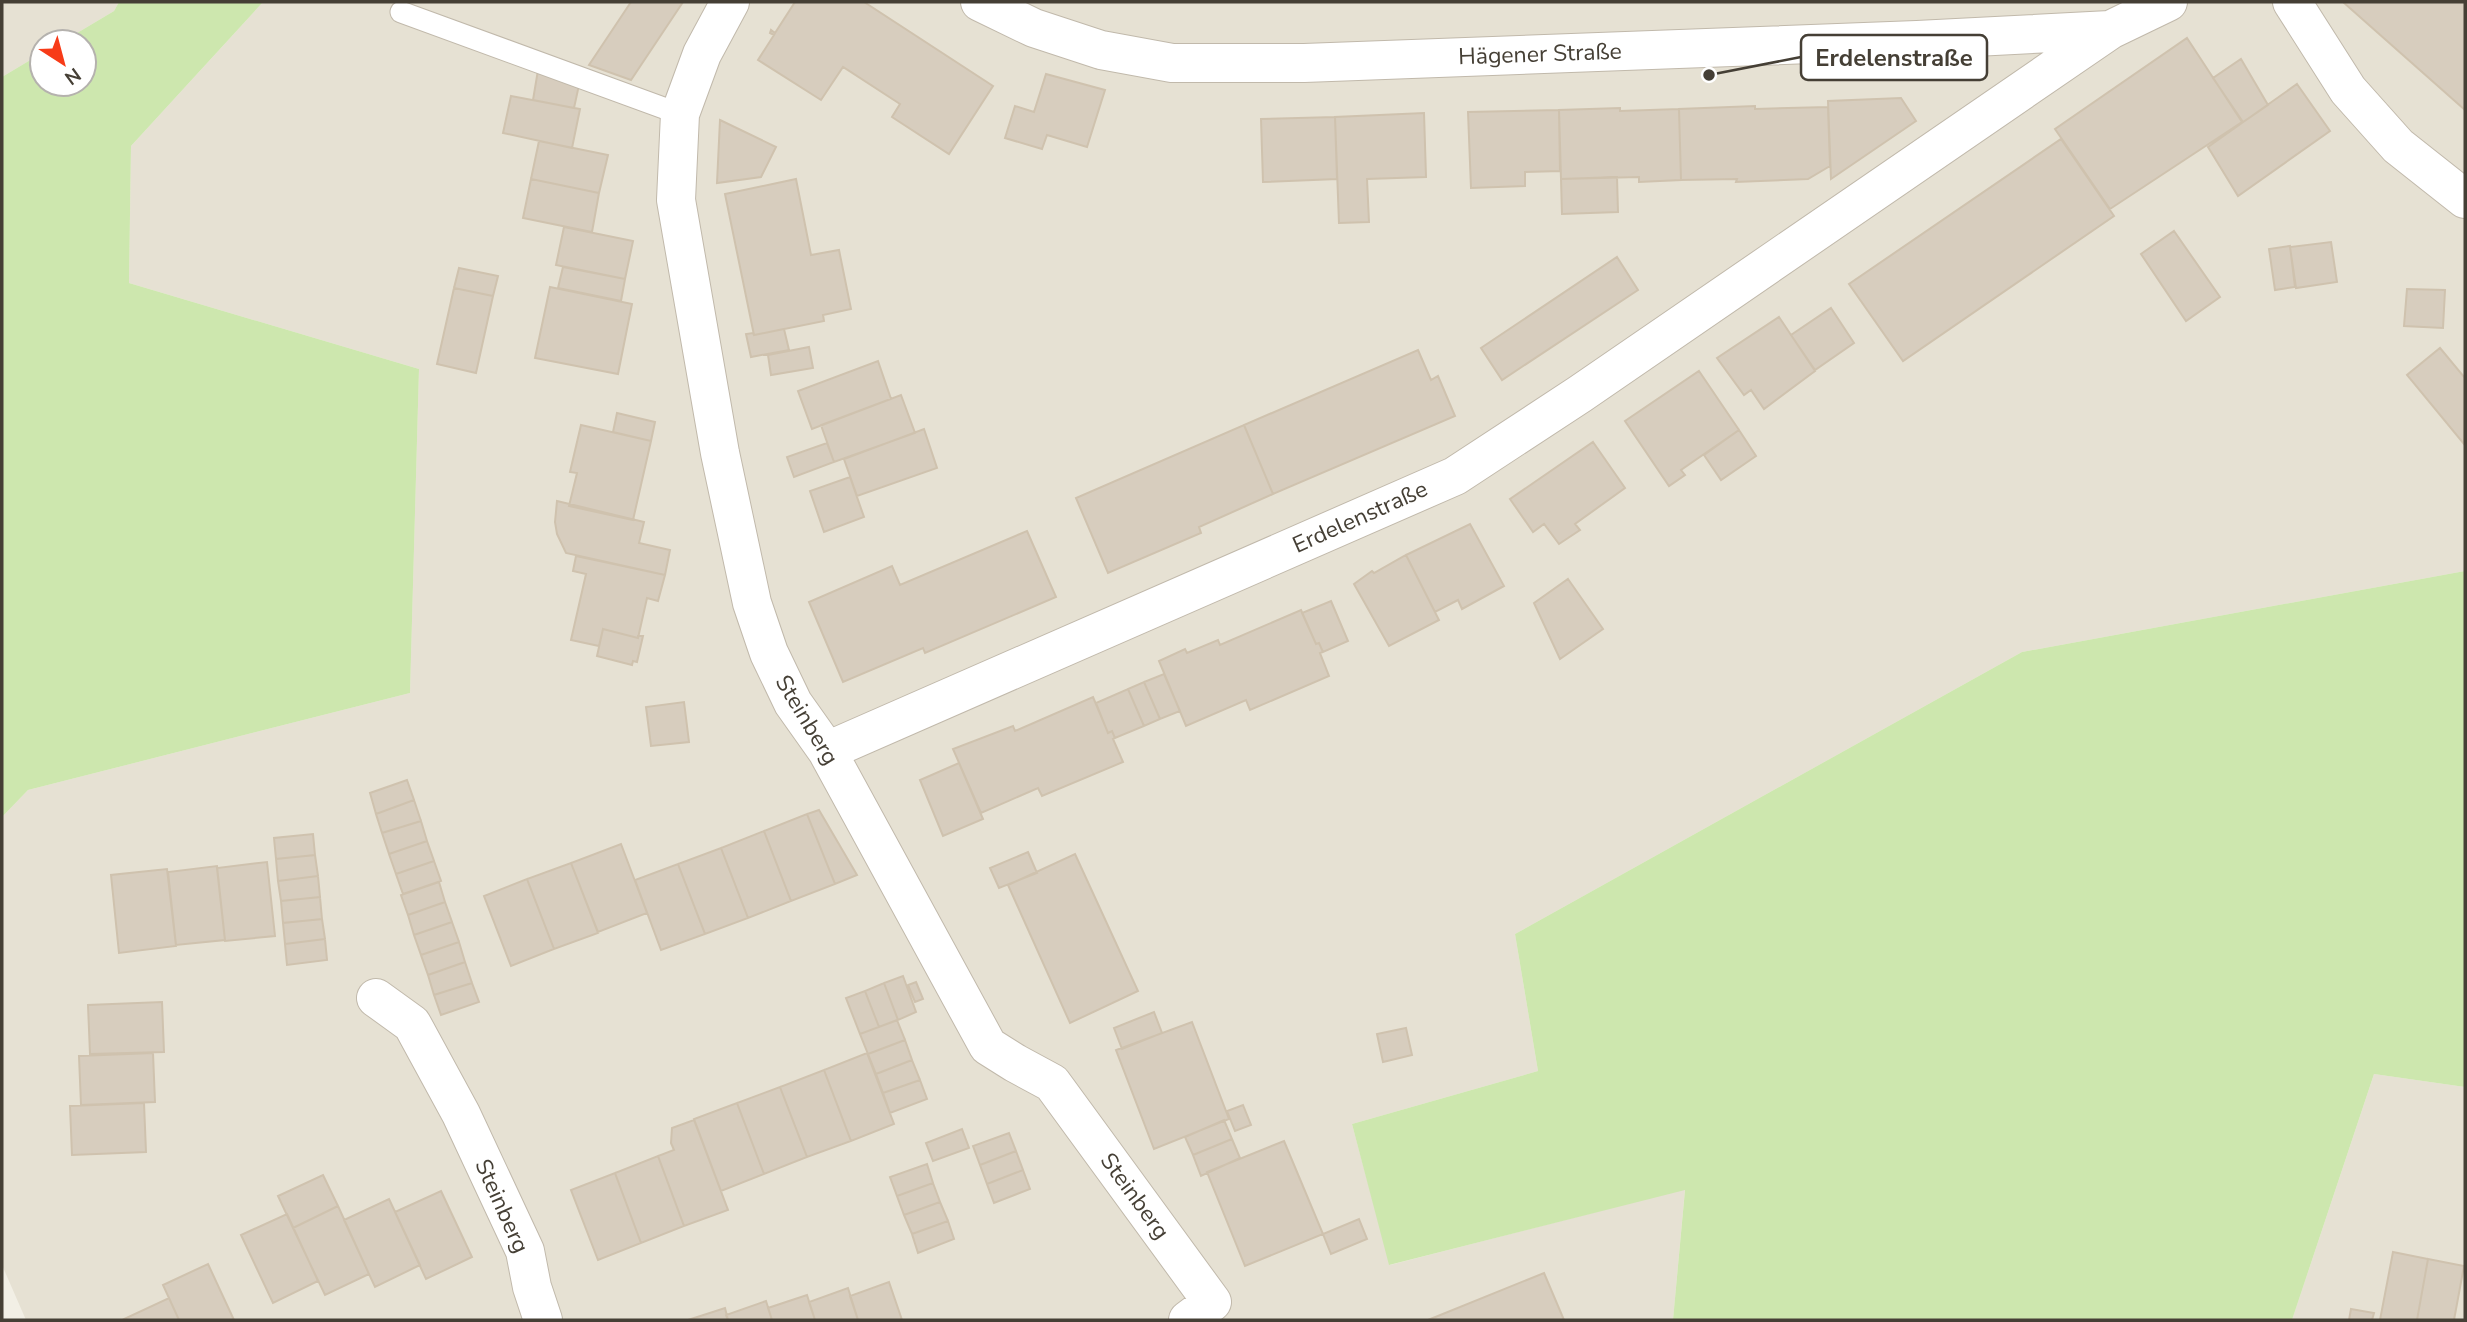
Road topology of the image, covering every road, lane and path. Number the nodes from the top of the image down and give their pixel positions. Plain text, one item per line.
1 (730, 2) edge
2 (980, 2) edge
3 (2168, 2) edge
4 (2292, 2) edge
5 (401, 12) dead end
6 (2110, 30) junction
7 (680, 114) junction
8 (2465, 200) edge
9 (827, 751) junction
10 (376, 998) dead end
11 (543, 1320) edge
12 (1188, 1320) edge

1 - 7 street, Steinberg
2 - 6 street, Hägener Straße
3 - 6 street, Erdelenstraße
4 - 8 street
5 - 7 lane
6 - 9 street, Erdelenstraße
7 - 9 street, Steinberg
9 - 12 street, Steinberg
10 - 11 street, Steinberg

